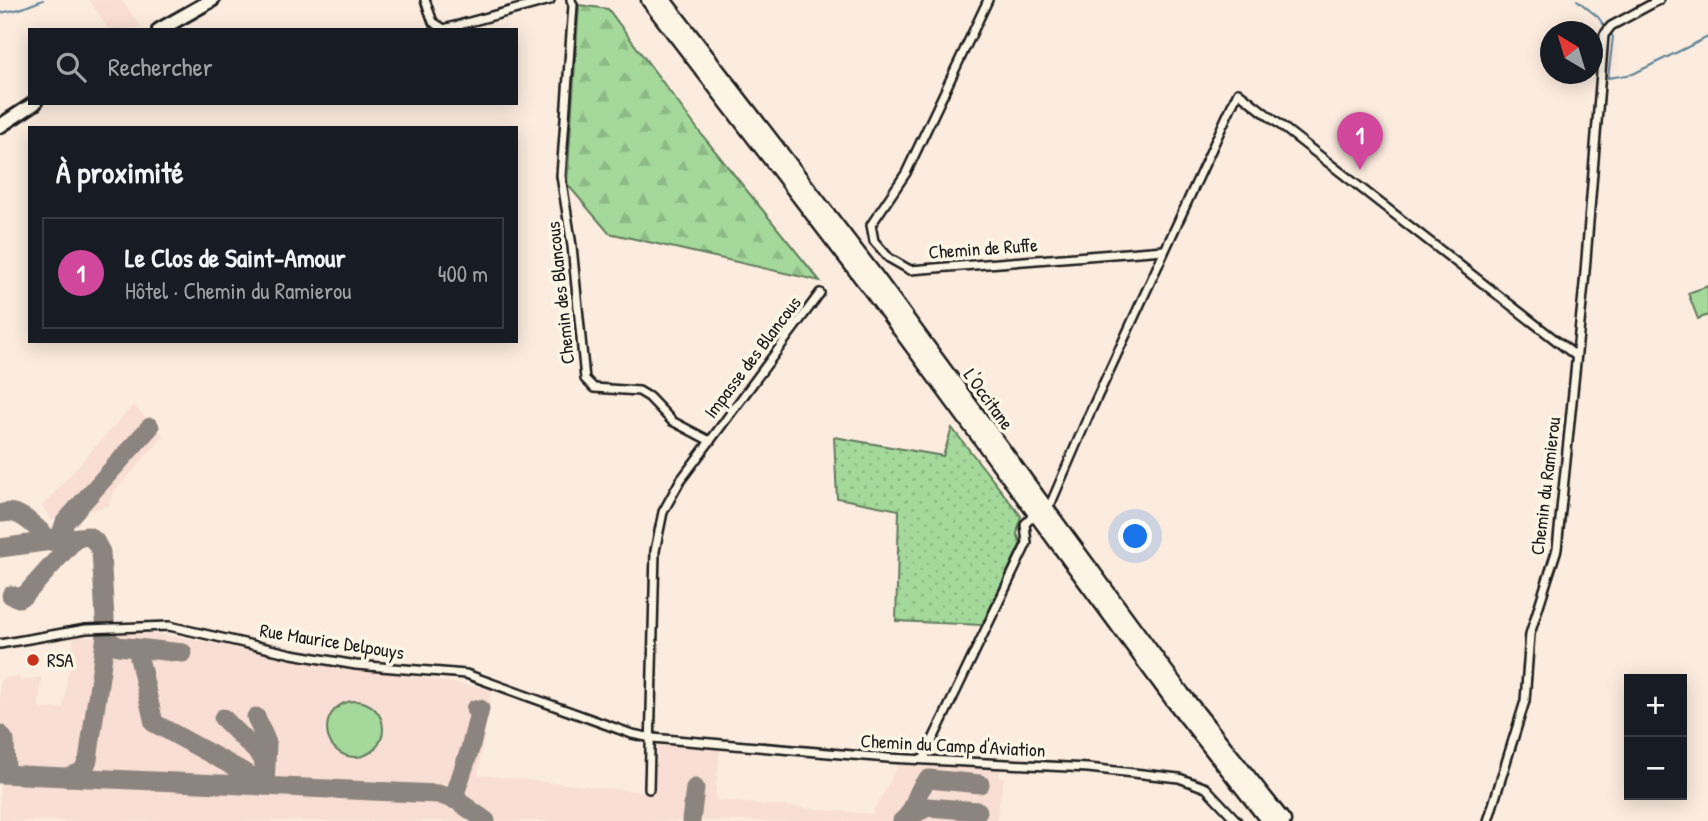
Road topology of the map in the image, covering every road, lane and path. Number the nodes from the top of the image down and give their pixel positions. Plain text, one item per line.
1 (212, 0) edge
2 (425, 0) edge
3 (550, 0) edge
4 (571, 0) edge
5 (643, 0) edge
6 (649, 0) edge
7 (663, 0) edge
8 (670, 0) edge
9 (988, 0) edge
10 (1659, 0) edge
11 (163, 28) edge
12 (442, 28) edge
13 (448, 28) edge
14 (694, 58) junction
15 (718, 71) junction
16 (28, 102) edge
17 (32, 105) edge
18 (0, 120) edge
19 (0, 126) edge
20 (1164, 250) junction
21 (820, 293) dead end
22 (1576, 356) junction
23 (710, 441) junction
24 (1051, 503) dead end
25 (1030, 519) dead end
26 (0, 644) edge
27 (652, 738) junction
28 (924, 758) junction
29 (649, 789) dead end
30 (1237, 821) edge
31 (1269, 821) edge
32 (1283, 821) edge
33 (1488, 821) edge

1 - 11 main road
2 - 12 street
3 - 13 street
4 - 23 street, Chemin des Blancous
5 - 14 highway
6 - 14 highway, L'Occitane
7 - 15 highway, L'Occitane
8 - 15 highway
9 - 20 street, Chemin de Ruffe
10 - 22 street, Chemin du Ramierou
14 - 31 highway, L'Occitane
15 - 32 highway, L'Occitane
16 - 18 main road
17 - 19 main road
20 - 22 street
20 - 24 street
21 - 23 street, Impasse des Blancous
22 - 33 street, Chemin du Ramierou
23 - 27 street
25 - 28 street
26 - 27 street, Rue Maurice Delpouys
27 - 28 street, Chemin du Camp d'Aviation
27 - 29 street
28 - 30 street, Chemin du Camp d'Aviation

